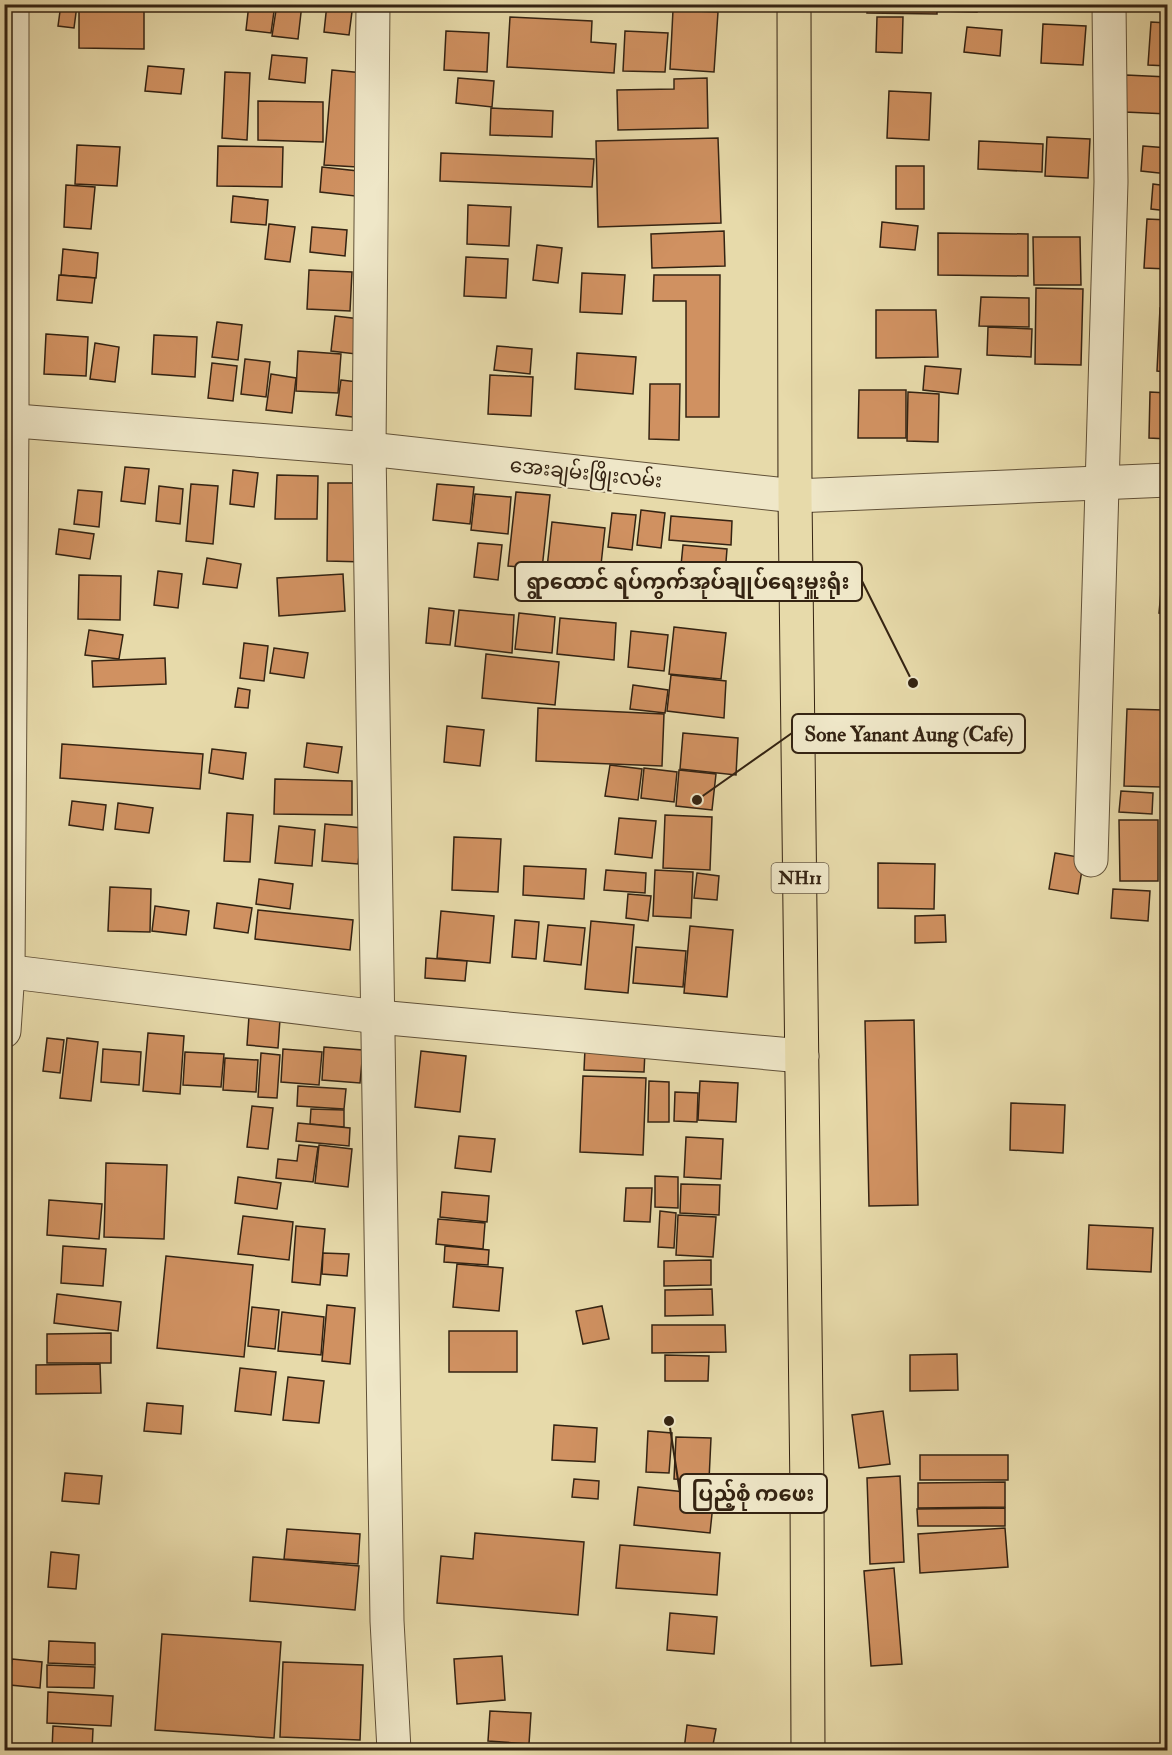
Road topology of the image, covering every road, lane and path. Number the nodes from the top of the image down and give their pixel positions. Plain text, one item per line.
1 (12, 4) edge
2 (373, 4) edge
3 (794, 4) edge
4 (1109, 4) edge
5 (8, 420) edge
6 (369, 449) junction
7 (1167, 480) edge
8 (1104, 483) junction
9 (795, 496) junction
10 (1091, 860) dead end
11 (6, 971) edge
12 (378, 1017) junction
13 (4, 1031) edge
14 (802, 1056) junction
15 (394, 1750) edge
16 (808, 1750) edge

1 - 5 street
2 - 6 street
3 - 9 highway, NH11
4 - 8 street
5 - 6 street, အေးချမ်းဖြိုးလမ်း
5 - 11 street
6 - 9 street, အေးချမ်းဖြိုးလမ်း
6 - 12 street
7 - 8 street, အေးချမ်းဖြိုးလမ်း
8 - 9 street, အေးချမ်းဖြိုးလမ်း
8 - 10 street
9 - 14 highway, NH11
11 - 12 street
11 - 13 street
12 - 14 street
12 - 15 street
14 - 16 highway, NH11

